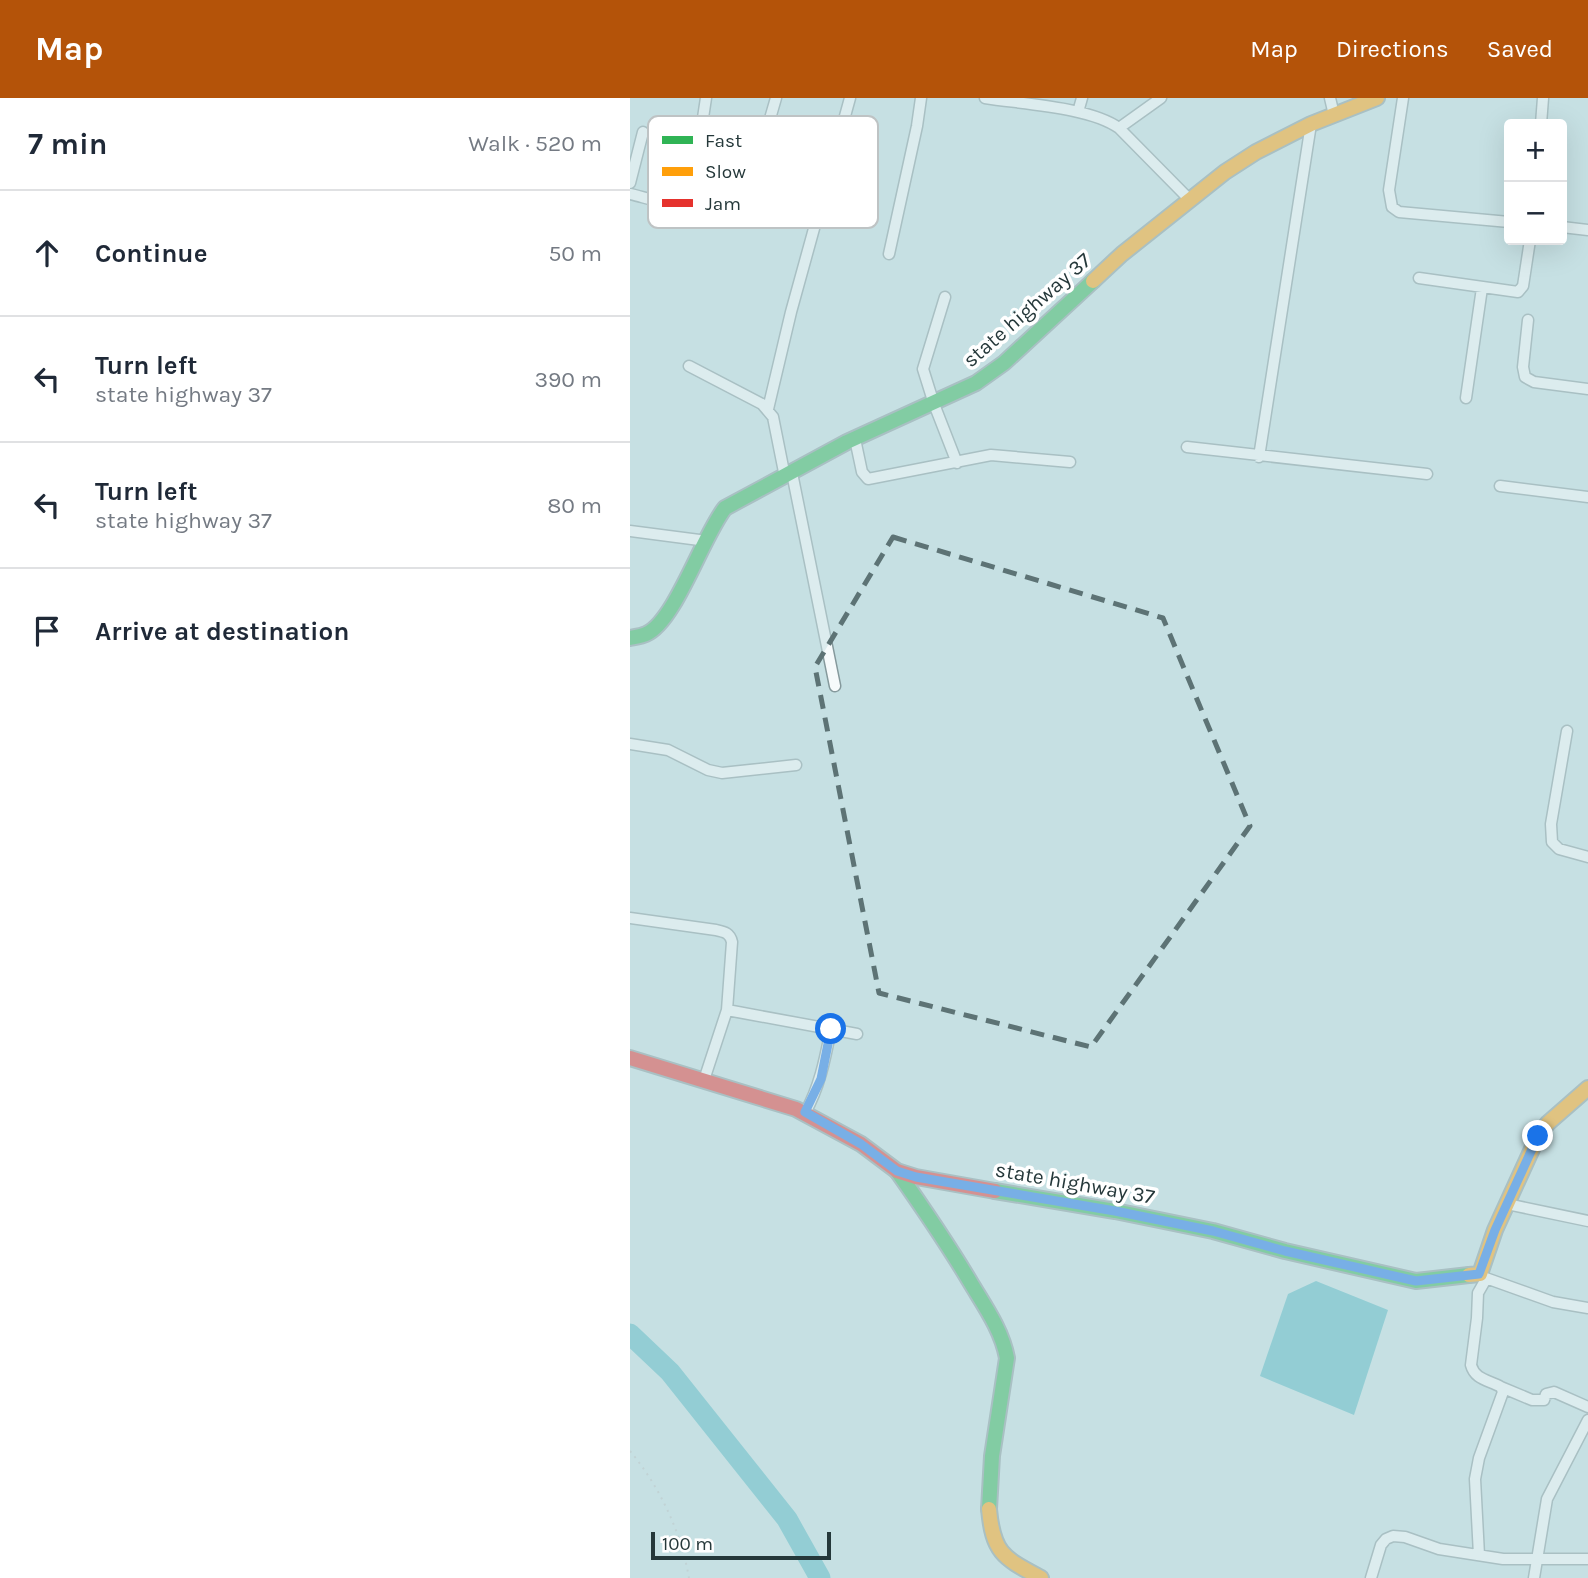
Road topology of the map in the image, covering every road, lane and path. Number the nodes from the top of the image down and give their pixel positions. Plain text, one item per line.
1 (706, 98) edge
2 (775, 98) edge
3 (850, 98) edge
4 (921, 98) edge
5 (985, 98) edge
6 (1082, 98) edge
7 (1161, 98) edge
8 (1329, 98) edge
9 (1377, 98) edge
10 (1403, 98) edge
11 (1542, 98) edge
12 (1019, 101) edge
13 (1078, 112) junction
14 (1334, 115) junction
15 (703, 116) edge
16 (770, 116) edge
17 (845, 116) edge
18 (1541, 119) edge
19 (1311, 124) junction
20 (1119, 128) junction
21 (643, 132) dead end
22 (630, 183) edge
23 (630, 194) edge
24 (648, 198) edge
25 (1189, 199) junction
26 (1504, 222) edge
27 (814, 228) edge
28 (1567, 228) edge
29 (1588, 230) edge
30 (1529, 245) edge
31 (890, 254) dead end
32 (1419, 278) dead end
33 (1482, 288) junction
34 (945, 297) dead end
35 (1528, 320) dead end
36 (689, 366) dead end
37 (1588, 389) edge
38 (1466, 398) dead end
39 (934, 404) junction
40 (768, 409) junction
41 (855, 439) junction
42 (1187, 447) dead end
43 (1259, 457) junction
44 (1070, 462) dead end
45 (957, 463) junction
46 (1427, 474) dead end
47 (789, 475) junction
48 (1500, 486) dead end
49 (1588, 497) edge
50 (630, 531) edge
51 (707, 541) junction
52 (630, 638) edge
53 (835, 686) dead end
54 (1567, 731) dead end
55 (630, 744) edge
56 (796, 765) dead end
57 (1588, 857) edge
58 (630, 918) edge
59 (727, 1010) junction
60 (831, 1029) junction
61 (857, 1034) dead end
62 (630, 1058) edge
63 (704, 1080) junction
64 (1588, 1088) edge
65 (805, 1112) junction
66 (897, 1171) junction
67 (1507, 1204) junction
68 (1588, 1221) edge
69 (1483, 1277) junction
70 (1588, 1308) edge
71 (1501, 1387) junction
72 (1588, 1407) edge
73 (1588, 1420) edge
74 (630, 1451) edge
75 (1479, 1555) junction
76 (1536, 1558) junction
77 (1588, 1559) edge
78 (689, 1578) edge
79 (1041, 1578) edge
80 (1371, 1578) edge
81 (1534, 1578) edge

1 - 15 street
2 - 16 street
3 - 17 street
4 - 31 street
5 - 12 street
6 - 13 street
7 - 20 street
8 - 14 street
9 - 14 street, state highway 37
10 - 26 street
11 - 18 street
12 - 13 street
13 - 20 street
14 - 19 street, state highway 37
19 - 25 street, state highway 37
19 - 43 street
20 - 25 street
21 - 22 street
23 - 24 street
25 - 39 street, state highway 37
27 - 40 street
28 - 29 street
30 - 33 street
32 - 33 street
33 - 38 street
34 - 39 street
35 - 37 street
36 - 40 street
39 - 41 street, state highway 37
39 - 45 street
40 - 47 street
41 - 45 street
41 - 47 street, state highway 37
42 - 43 street
43 - 46 street
44 - 45 street
47 - 51 street, state highway 37
47 - 53 street
48 - 49 street
50 - 51 street
51 - 52 street, state highway 37
54 - 57 street
55 - 56 street
58 - 59 street
59 - 60 street
59 - 63 street
60 - 61 street
60 - 65 street
62 - 63 street, state highway 37
63 - 65 street, state highway 37
64 - 67 street
65 - 66 street, state highway 37
66 - 69 street, state highway 37
66 - 79 street
67 - 68 street
67 - 69 street
69 - 70 street
69 - 71 street
71 - 72 street
71 - 75 street
73 - 76 street
74 - 78 path
75 - 76 street
75 - 80 street
76 - 77 street
76 - 81 street

